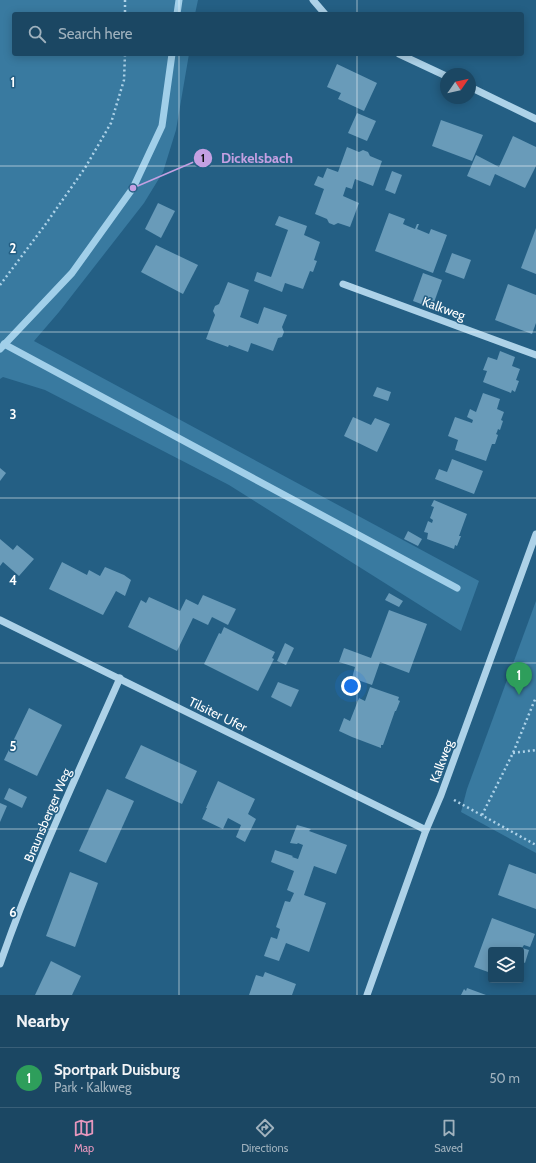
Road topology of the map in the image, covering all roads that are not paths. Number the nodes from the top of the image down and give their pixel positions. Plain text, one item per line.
1 (313, 0) edge
2 (324, 12) edge
3 (403, 56) edge
4 (440, 73) edge
5 (476, 91) edge
6 (536, 119) edge
7 (343, 284) dead end
8 (536, 355) edge
9 (536, 534) edge
10 (0, 620) edge
11 (120, 678) junction
12 (426, 830) junction
13 (0, 964) edge
14 (366, 995) edge

1 - 2 street
3 - 4 street
5 - 6 street
7 - 8 street, Kalkweg
9 - 12 street, Kalkweg
10 - 11 street, Tilsiter Ufer
11 - 12 street, Tilsiter Ufer
11 - 13 street, Braunsberger Weg
12 - 14 street, Kalkweg

